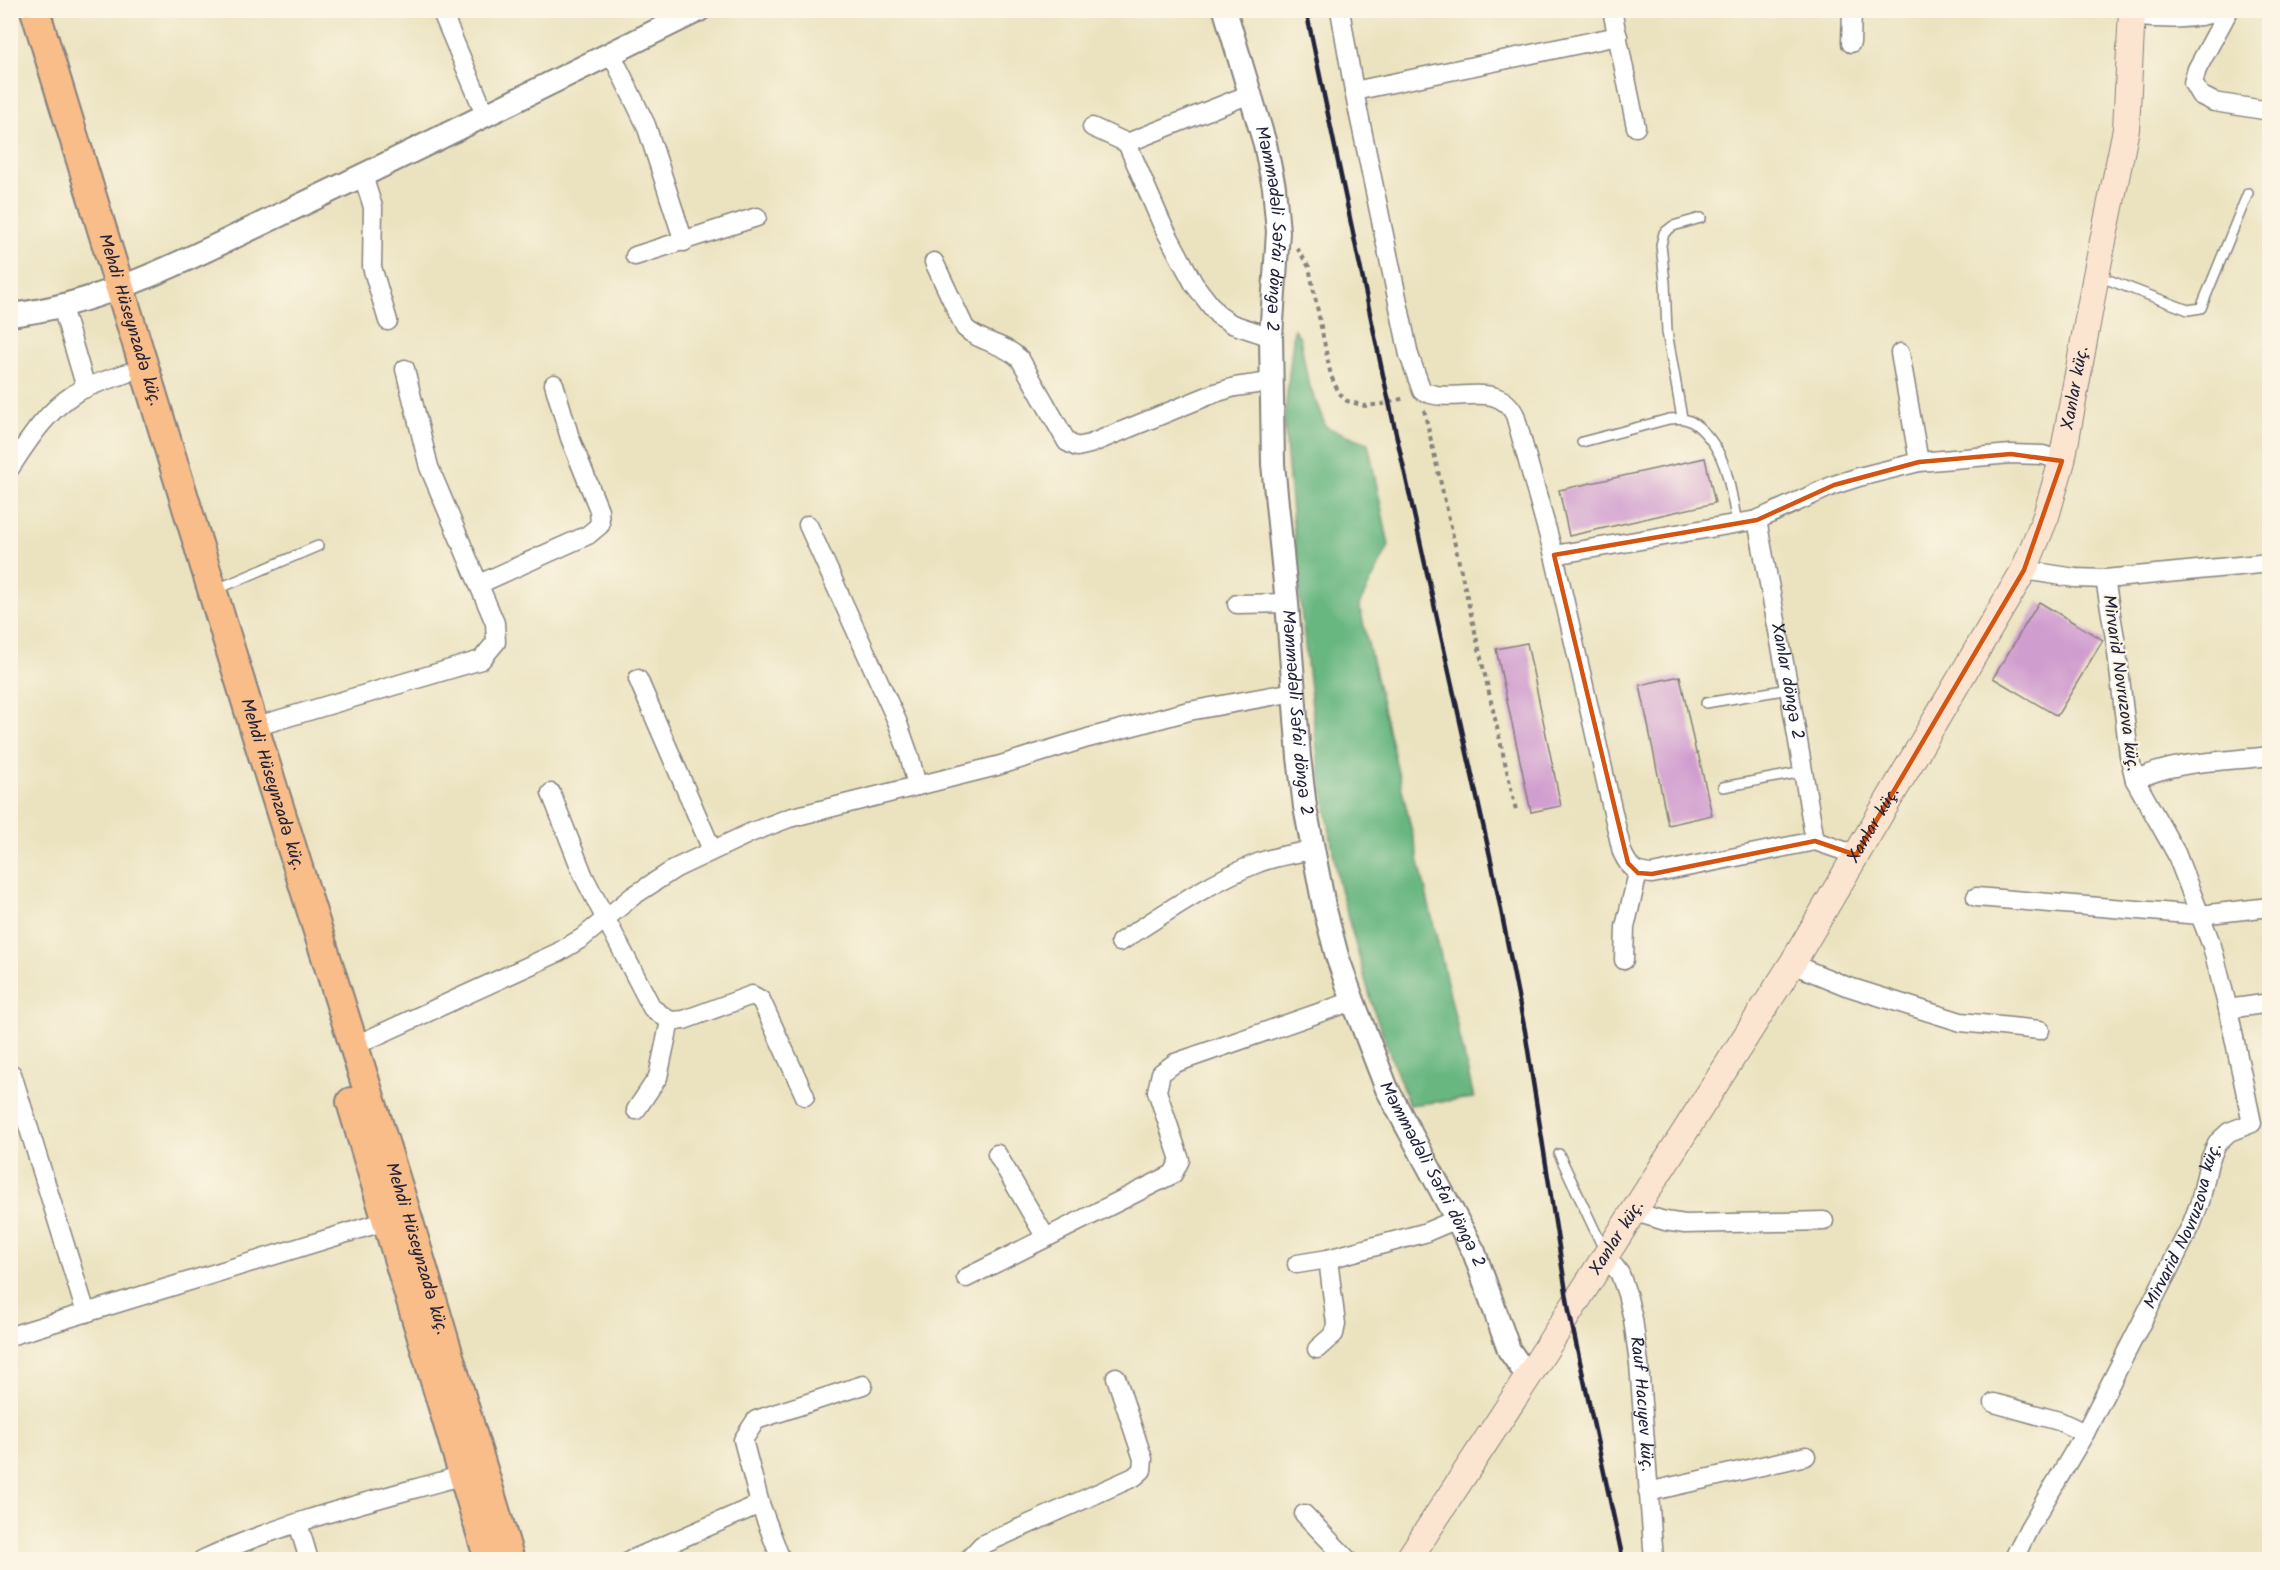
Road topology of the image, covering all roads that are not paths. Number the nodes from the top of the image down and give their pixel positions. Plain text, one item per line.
1 (15, 10) edge
2 (35, 10) edge
3 (441, 10) edge
4 (699, 10) edge
5 (1225, 10) edge
6 (1340, 10) edge
7 (1612, 10) edge
8 (1852, 10) edge
9 (2223, 10) edge
10 (2229, 10) edge
11 (2132, 14) edge
12 (1618, 36) junction
13 (1851, 43) dead end
14 (610, 54) junction
15 (1354, 92) junction
16 (1250, 94) junction
17 (2270, 111) edge
18 (485, 114) junction
19 (1092, 127) dead end
20 (1636, 127) dead end
21 (1127, 143) junction
22 (363, 176) junction
23 (2248, 193) dead end
24 (757, 218) dead end
25 (1701, 218) dead end
26 (684, 242) junction
27 (635, 256) dead end
28 (933, 262) dead end
29 (2096, 275) junction
30 (110, 291) junction
31 (62, 307) junction
32 (10, 315) edge
33 (388, 321) dead end
34 (1271, 337) junction
35 (1900, 353) dead end
36 (405, 369) dead end
37 (127, 373) junction
38 (1270, 382) junction
39 (554, 384) dead end
40 (86, 388) junction
41 (1682, 418) junction
42 (1582, 442) dead end
43 (2062, 461) junction
44 (1919, 462) junction
45 (10, 468) edge
46 (1757, 520) junction
47 (1737, 523) junction
48 (808, 525) dead end
49 (318, 546) dead end
50 (1554, 555) junction
51 (2270, 563) edge
52 (2024, 570) junction
53 (2104, 579) junction
54 (479, 584) junction
55 (213, 591) junction
56 (1287, 603) junction
57 (1237, 604) dead end
58 (638, 679) dead end
59 (1789, 689) junction
60 (1294, 692) junction
61 (1706, 703) dead end
62 (254, 727) junction
63 (2270, 756) edge
64 (1803, 772) junction
65 (2134, 780) junction
66 (916, 786) junction
67 (1723, 787) dead end
68 (551, 793) dead end
69 (1815, 841) junction
70 (712, 850) junction
71 (1312, 850) junction
72 (1856, 855) junction
73 (1638, 873) junction
74 (1977, 897) dead end
75 (2270, 907) edge
76 (2200, 915) junction
77 (604, 919) junction
78 (1120, 942) dead end
79 (1624, 960) dead end
80 (1792, 964) junction
81 (1353, 1001) junction
82 (2270, 1003) edge
83 (2228, 1009) junction
84 (670, 1021) junction
85 (2040, 1030) dead end
86 (354, 1046) junction
87 (12, 1074) dead end
88 (805, 1096) dead end
89 (636, 1110) dead end
90 (2261, 1122) edge
91 (998, 1154) dead end
92 (1559, 1154) dead end
93 (1635, 1212) junction
94 (1457, 1219) junction
95 (386, 1221) junction
96 (1824, 1221) dead end
97 (1046, 1238) junction
98 (1606, 1255) junction
99 (1328, 1259) junction
100 (1298, 1264) dead end
101 (966, 1278) dead end
102 (86, 1313) junction
103 (10, 1336) edge
104 (1317, 1349) dead end
105 (1116, 1377) dead end
106 (1528, 1377) junction
107 (863, 1385) dead end
108 (1994, 1403) dead end
109 (2085, 1433) junction
110 (1806, 1456) dead end
111 (464, 1475) junction
112 (1648, 1492) junction
113 (760, 1504) junction
114 (1304, 1514) dead end
115 (298, 1523) junction
116 (202, 1560) edge
117 (309, 1560) edge
118 (489, 1560) edge
119 (510, 1560) edge
120 (631, 1560) edge
121 (781, 1560) edge
122 (968, 1560) edge
123 (1347, 1560) edge
124 (1408, 1560) edge
125 (1654, 1560) edge
126 (2013, 1560) edge

1 - 30 main road, Mehdi Hüseynzadə küç.
2 - 30 main road, Mehdi Hüseynzadə küç.
3 - 18 street
4 - 14 street
5 - 16 street, Məmmədəli Səfai döngə 2
6 - 15 street
7 - 12 street
8 - 13 street
9 - 11 street
10 - 17 street
11 - 29 main road, Xanlar küç.
12 - 15 street
12 - 20 street
14 - 18 street
14 - 26 street
15 - 50 street
16 - 21 street
16 - 34 street, Məmmədəli Səfai döngə 2
18 - 22 street
19 - 21 street
21 - 34 street
22 - 30 street
22 - 33 street
23 - 29 lane
24 - 26 street
25 - 41 lane
26 - 27 street
28 - 38 street
29 - 43 main road, Xanlar küç.
30 - 31 street
30 - 37 main road, Mehdi Hüseynzadə küç.
30 - 55 main road, Mehdi Hüseynzadə küç.
31 - 32 street
31 - 40 street
34 - 38 street, Məmmədəli Səfai döngə 2
35 - 44 street
36 - 54 street
37 - 40 street
37 - 95 main road, Mehdi Hüseynzadə küç.
38 - 56 street, Məmmədəli Səfai döngə 2
39 - 54 street
40 - 45 street
41 - 42 lane
41 - 47 lane
43 - 44 street
43 - 52 main road, Xanlar küç.
44 - 46 street
46 - 47 street
46 - 59 street, Xanlar döngə 2
47 - 50 street
48 - 66 street
49 - 55 lane
50 - 73 street
51 - 53 street
52 - 53 street
52 - 72 main road, Xanlar küç.
53 - 65 street, Mirvarid Novruzova küç.
54 - 62 street
55 - 62 main road, Mehdi Hüseynzadə küç.
56 - 57 street
56 - 60 street, Məmmədəli Səfai döngə 2
58 - 70 street
59 - 61 lane
59 - 64 street, Xanlar döngə 2
60 - 66 street
60 - 71 street, Məmmədəli Səfai döngə 2
62 - 86 main road, Mehdi Hüseynzadə küç.
63 - 65 street
64 - 67 lane
64 - 69 street, Xanlar döngə 2
65 - 76 street, Mirvarid Novruzova küç.
66 - 70 street
68 - 77 street
69 - 72 street
69 - 73 street
70 - 77 street
71 - 78 street
71 - 81 street, Məmmədəli Səfai döngə 2
72 - 80 main road, Xanlar küç.
73 - 79 street
74 - 76 street
75 - 76 street
76 - 83 street, Mirvarid Novruzova küç.
77 - 84 street
77 - 86 street
80 - 85 street
80 - 93 main road, Xanlar küç.
81 - 94 street, Məmmədəli Səfai döngə 2
81 - 97 street
82 - 83 street
83 - 90 street, Mirvarid Novruzova küç.
84 - 88 street
84 - 89 street
86 - 119 main road, Mehdi Hüseynzadə küç.
87 - 102 street
90 - 109 street, Mirvarid Novruzova küç.
91 - 97 street
92 - 98 lane
93 - 96 street
93 - 98 main road, Xanlar küç.
94 - 99 street
94 - 106 street, Məmmədəli Səfai döngə 2
95 - 102 street
95 - 111 main road, Mehdi Hüseynzadə küç.
97 - 101 street
98 - 106 main road, Xanlar küç.
98 - 112 street, Rauf Hacıyev küç.
99 - 100 street
99 - 104 street
102 - 103 street
105 - 122 street
106 - 124 main road, Xanlar küç.
107 - 113 street
108 - 109 street
109 - 126 street, Mirvarid Novruzova küç.
110 - 112 street
111 - 115 street
111 - 118 main road, Mehdi Hüseynzadə küç.
112 - 125 street, Rauf Hacıyev küç.
113 - 120 street
113 - 121 street
114 - 123 street
115 - 116 street
115 - 117 street

